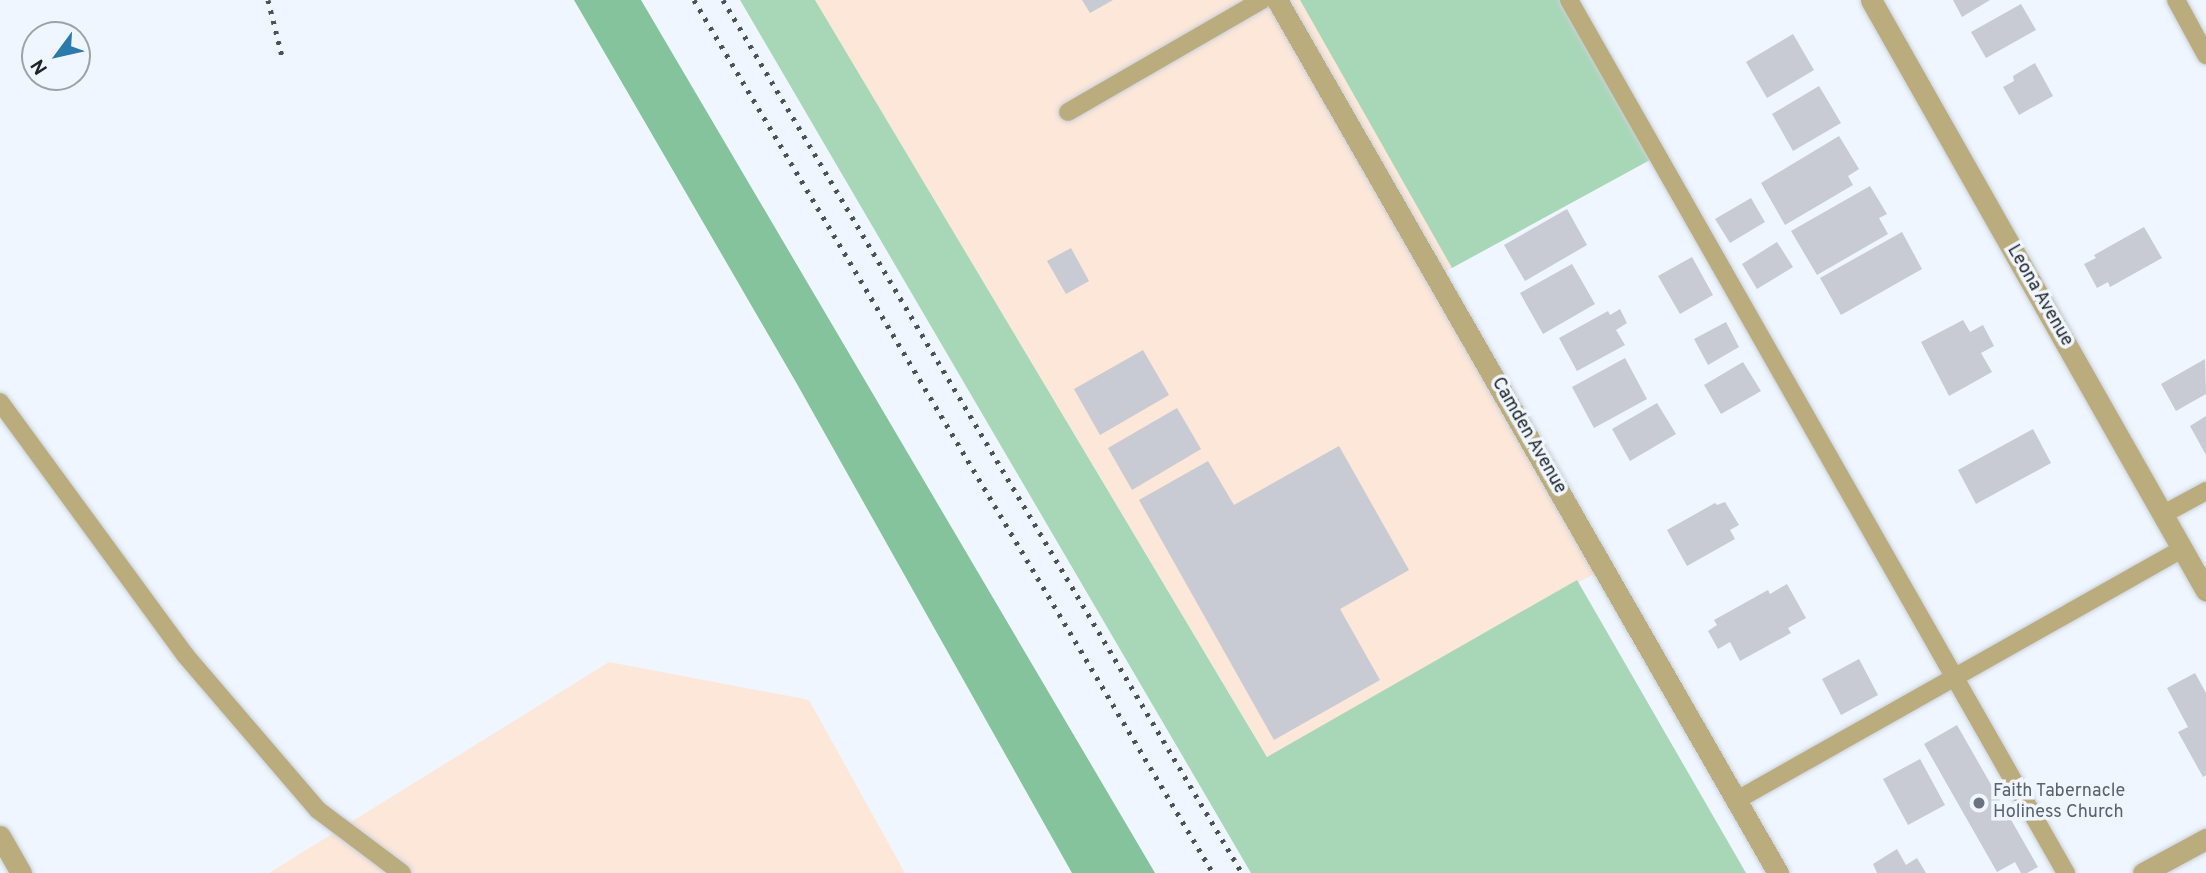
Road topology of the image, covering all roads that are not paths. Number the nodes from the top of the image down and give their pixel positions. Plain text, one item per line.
1 (1262, 0) edge
2 (1277, 0) edge
3 (1569, 0) edge
4 (1871, 0) edge
5 (2176, 0) edge
6 (2206, 55) edge
7 (1068, 112) dead end
8 (0, 402) edge
9 (2206, 491) edge
10 (2162, 515) junction
11 (2182, 549) junction
12 (2206, 592) edge
13 (1957, 677) junction
14 (1737, 800) junction
15 (0, 836) edge
16 (2206, 839) edge
17 (21, 873) edge
18 (402, 873) edge
19 (1778, 873) edge
20 (2066, 873) edge
21 (2143, 873) edge

1 - 7 lane
2 - 14 street, Camden Avenue
3 - 13 lane
4 - 10 street, Leona Avenue
5 - 6 lane
8 - 18 lane
9 - 10 lane
10 - 11 street, Leona Avenue
11 - 12 street, Leona Avenue
11 - 13 lane
13 - 14 lane
13 - 20 lane
14 - 19 street, Camden Avenue
15 - 17 street
16 - 21 street

